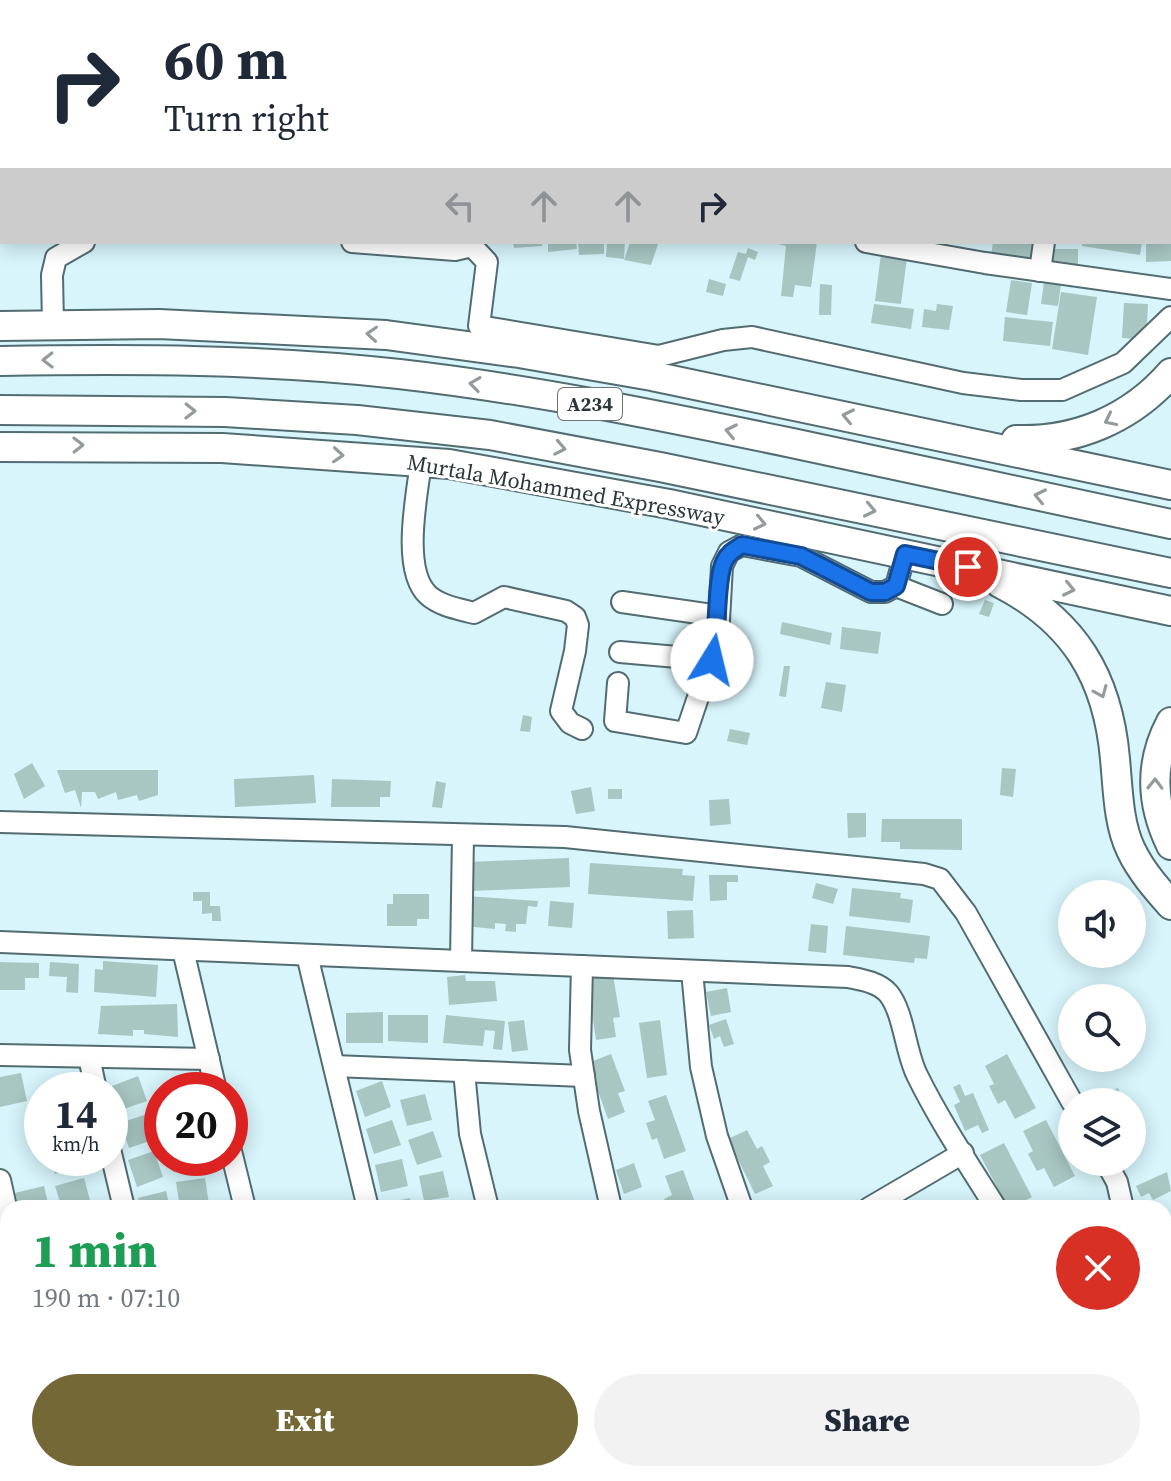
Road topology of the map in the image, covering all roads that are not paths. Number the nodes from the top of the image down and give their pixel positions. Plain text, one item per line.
1 (80, 244) edge
2 (378, 244) edge
3 (473, 244) edge
4 (878, 244) edge
5 (1044, 244) edge
6 (1040, 271) junction
7 (1171, 289) edge
8 (1171, 317) edge
9 (53, 325) junction
10 (0, 326) edge
11 (277, 328) junction
12 (116, 359) junction
13 (0, 361) edge
14 (1171, 373) edge
15 (64, 409) junction
16 (0, 410) edge
17 (929, 433) junction
18 (0, 447) edge
19 (222, 448) junction
20 (421, 462) junction
21 (1171, 485) edge
22 (1171, 524) edge
23 (905, 554) junction
24 (939, 561) junction
25 (1171, 573) edge
26 (896, 586) junction
27 (622, 602) dead end
28 (942, 604) dead end
29 (1171, 611) edge
30 (719, 616) junction
31 (620, 652) dead end
32 (712, 660) junction
33 (618, 683) dead end
34 (1171, 722) edge
35 (582, 729) dead end
36 (0, 822) edge
37 (463, 835) junction
38 (1171, 845) edge
39 (1171, 905) edge
40 (0, 942) edge
41 (183, 950) junction
42 (307, 955) junction
43 (461, 961) junction
44 (582, 966) junction
45 (692, 971) junction
46 (0, 1055) edge
47 (89, 1057) junction
48 (209, 1059) junction
49 (334, 1066) junction
50 (464, 1071) junction
51 (92, 1072) edge
52 (212, 1072) edge
53 (584, 1076) junction
54 (1064, 1088) edge
55 (963, 1153) junction
56 (116, 1176) edge
57 (237, 1176) edge
58 (1114, 1176) edge
59 (0, 1180) edge
60 (4, 1200) edge
61 (122, 1200) edge
62 (243, 1200) edge
63 (366, 1200) edge
64 (486, 1200) edge
65 (609, 1200) edge
66 (739, 1200) edge
67 (883, 1200) edge
68 (991, 1200) edge
69 (1121, 1200) edge

1 - 9 street
2 - 3 street
3 - 8 street
4 - 6 street
5 - 6 street
6 - 7 street
9 - 10 highway
9 - 11 highway
11 - 12 highway
17 -> 11 highway
12 -> 13 highway, A234
22 -> 12 highway, A234
14 -> 17 highway
15 - 16 highway, Murtala Mohammed Expressway / A234
15 - 19 highway
15 -> 25 highway, Murtala Mohammed Expressway / A234
17 - 21 highway
18 -> 19 highway, Murtala Mohammed Expressway
19 -> 20 highway, Murtala Mohammed Expressway
20 -> 23 highway, Murtala Mohammed Expressway
20 - 35 street
23 - 24 highway, Murtala Mohammed Expressway
23 - 26 street
24 -> 29 highway, Murtala Mohammed Expressway
24 -> 39 highway
26 - 28 street
26 - 30 street
27 - 30 street
30 - 32 street
31 - 32 street
32 - 33 street
38 -> 34 highway
36 - 37 street
37 - 43 street
37 - 54 street
40 - 41 street
41 - 42 street
41 - 48 street
42 - 43 street
42 - 49 street
43 - 44 street
44 - 45 street
44 - 53 street
45 - 55 street
45 - 66 street
46 - 47 street
47 - 48 street
47 - 51 street
48 - 52 street
49 - 50 street
49 - 63 street
50 - 53 street
50 - 64 street
53 - 65 street
55 - 67 street
55 - 68 street
56 - 61 street
57 - 62 street
58 - 69 street
59 - 60 street

